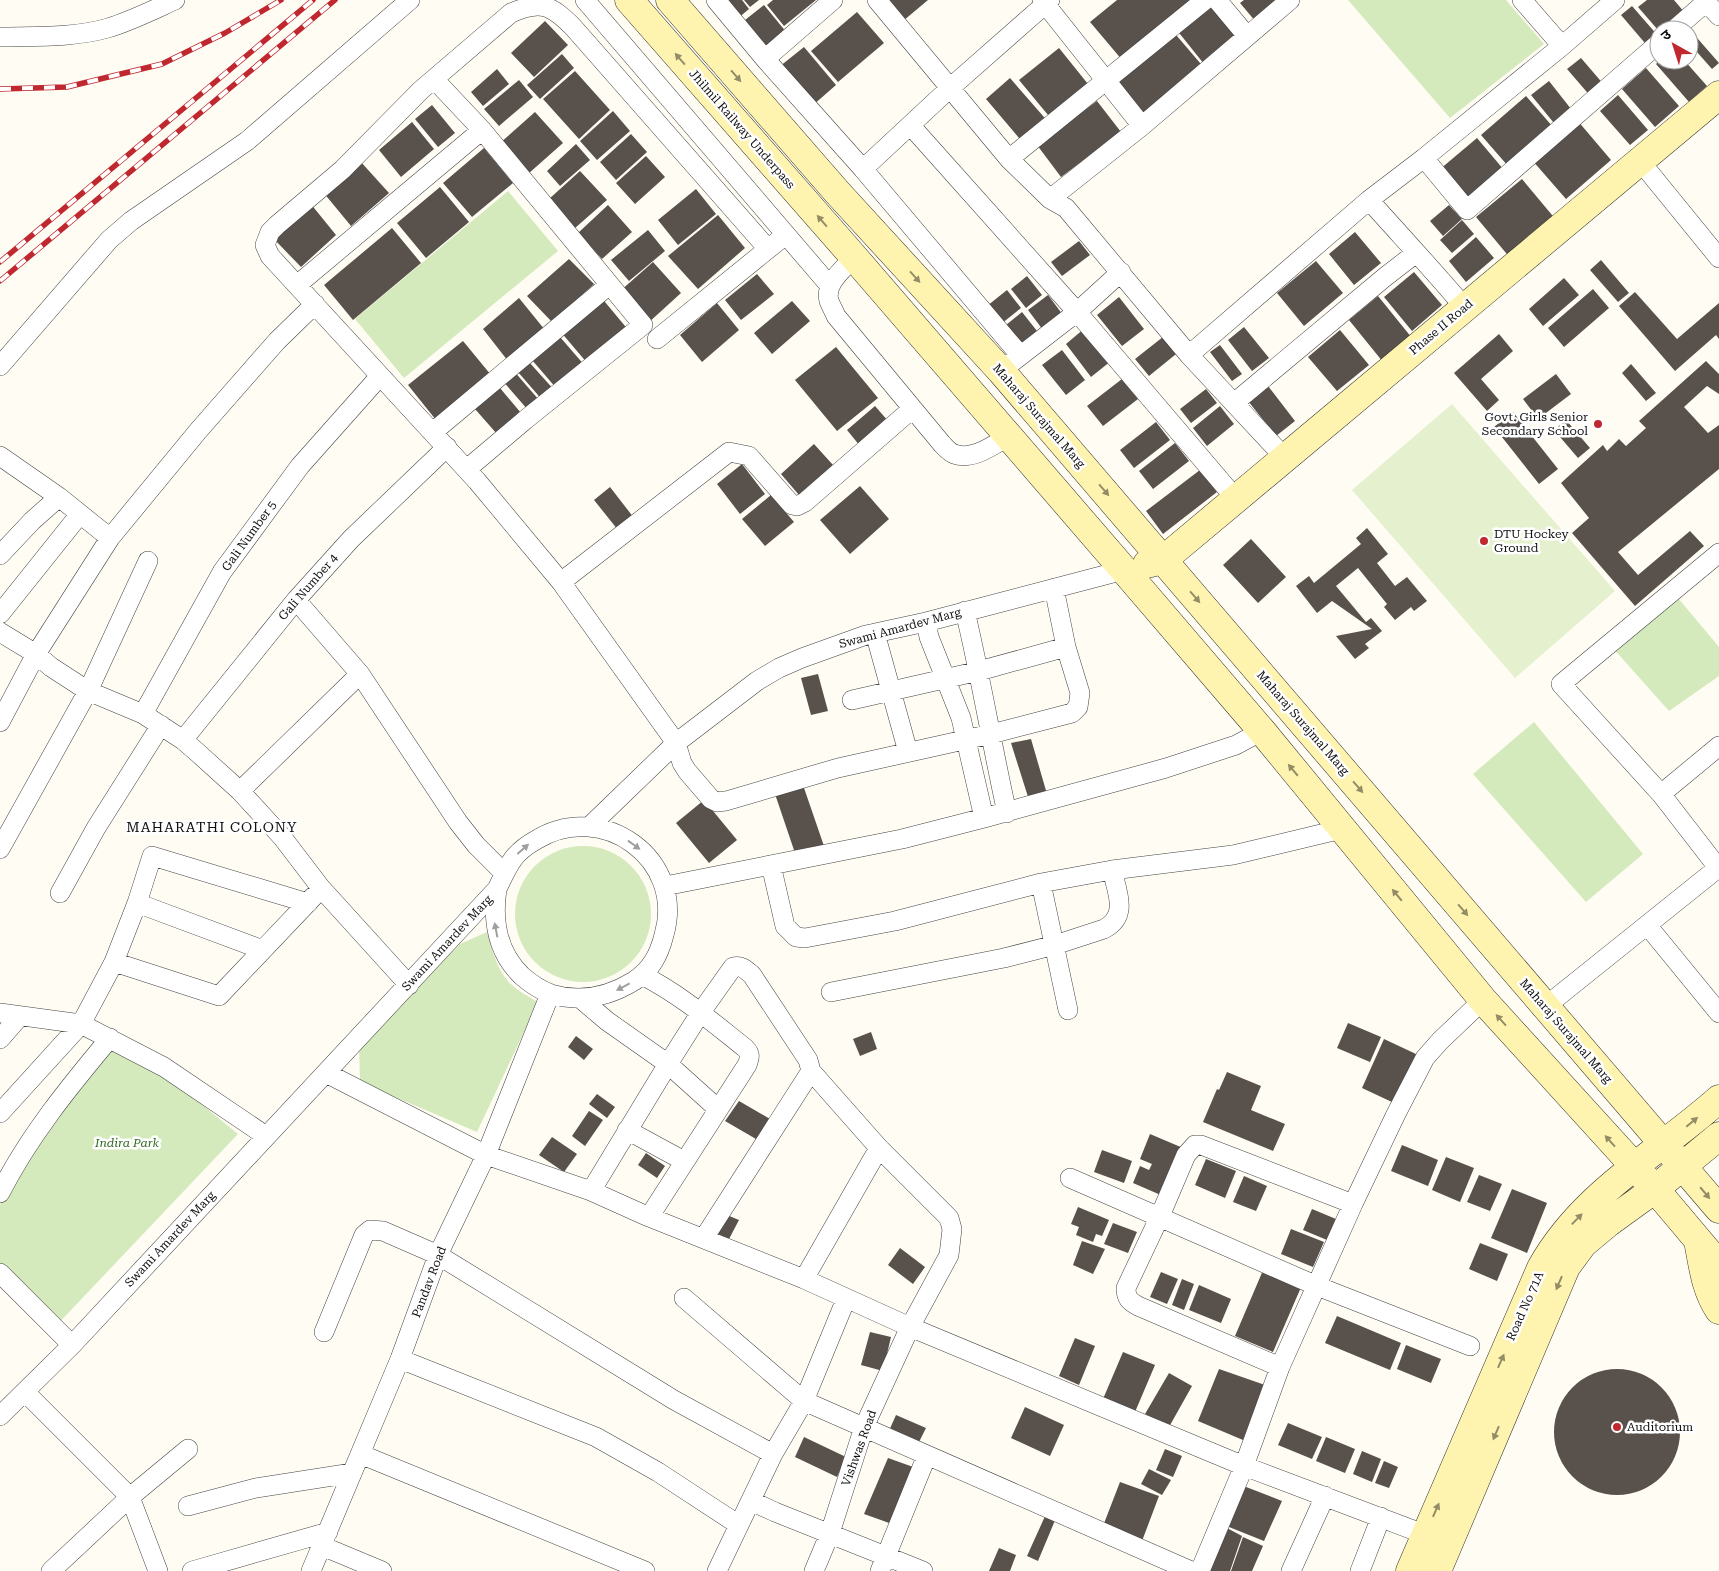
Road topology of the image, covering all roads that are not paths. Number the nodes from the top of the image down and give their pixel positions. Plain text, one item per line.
1 (176, 0) edge
2 (410, 0) edge
3 (584, 0) edge
4 (629, 0) edge
5 (670, 0) edge
6 (716, 0) edge
7 (833, 0) edge
8 (877, 0) edge
9 (1205, 0) edge
10 (1217, 0) edge
11 (1290, 0) edge
12 (1522, 0) edge
13 (1612, 1) edge
14 (1705, 1) edge
15 (1046, 2) edge
16 (1719, 16) edge
17 (1685, 20) edge
18 (603, 21) junction
19 (573, 27) junction
20 (1247, 36) junction
21 (0, 38) edge
22 (1562, 46) junction
23 (1649, 52) edge
24 (765, 59) junction
25 (434, 79) junction
26 (1105, 80) junction
27 (950, 88) junction
28 (1719, 95) edge
29 (911, 126) junction
30 (1142, 126) junction
31 (482, 130) junction
32 (1424, 158) junction
33 (1009, 159) junction
34 (1640, 161) junction
35 (863, 169) junction
36 (1050, 199) junction
37 (1369, 200) junction
38 (907, 222) junction
39 (787, 235) junction
40 (882, 241) junction
41 (768, 249) junction
42 (1416, 253) junction
43 (854, 257) junction
44 (1719, 258) edge
45 (1121, 272) junction
46 (297, 285) junction
47 (609, 286) junction
48 (830, 286) junction
49 (316, 304) junction
50 (1465, 308) junction
51 (1077, 312) junction
52 (657, 339) dead end
53 (1189, 355) junction
54 (1010, 363) junction
55 (0, 366) edge
56 (380, 376) junction
57 (1234, 403) junction
58 (912, 409) junction
59 (433, 432) junction
60 (1009, 436) junction
61 (447, 447) junction
62 (0, 456) edge
63 (1285, 458) junction
64 (467, 469) junction
65 (59, 497) junction
66 (1236, 499) junction
67 (80, 514) junction
68 (110, 538) junction
69 (0, 555) edge
70 (1164, 560) junction
71 (148, 561) dead end
72 (1716, 562) edge
73 (1124, 570) junction
74 (561, 582) junction
75 (1054, 588) junction
76 (296, 600) junction
77 (965, 611) junction
78 (0, 614) edge
79 (926, 622) junction
80 (0, 632) edge
81 (875, 633) junction
82 (1066, 647) junction
83 (36, 654) junction
84 (979, 671) junction
85 (360, 674) junction
86 (946, 678) junction
87 (88, 691) junction
88 (891, 691) junction
89 (852, 700) dead end
90 (3, 710) edge
91 (143, 714) junction
92 (161, 725) junction
93 (1262, 731) junction
94 (991, 734) junction
95 (183, 740) junction
96 (966, 740) junction
97 (676, 743) junction
98 (1719, 746) edge
99 (908, 752) junction
100 (240, 791) junction
101 (1661, 794) junction
102 (1007, 813) junction
103 (984, 818) junction
104 (590, 826) junction
105 (1342, 829) junction
106 (0, 849) edge
107 (771, 865) junction
108 (1719, 868) edge
109 (1112, 870) junction
110 (500, 881) junction
111 (1041, 883) junction
112 (665, 886) junction
113 (321, 888) junction
114 (60, 893) dead end
115 (137, 903) junction
116 (308, 903) junction
117 (1647, 925) junction
118 (1055, 945) junction
119 (263, 950) junction
120 (114, 962) junction
121 (642, 976) junction
122 (408, 985) junction
123 (831, 992) dead end
124 (550, 994) junction
125 (581, 999) junction
126 (1483, 1000) junction
127 (1546, 1006) junction
128 (1068, 1010) dead end
129 (701, 1012) junction
130 (0, 1013) edge
131 (1719, 1013) edge
132 (20, 1016) junction
133 (81, 1024) junction
134 (110, 1038) junction
135 (0, 1039) edge
136 (668, 1064) junction
137 (811, 1071) junction
138 (326, 1073) junction
139 (1719, 1099) edge
140 (718, 1109) junction
141 (0, 1113) edge
142 (627, 1130) junction
143 (266, 1136) junction
144 (1719, 1136) edge
145 (1664, 1145) junction
146 (879, 1148) junction
147 (486, 1155) junction
148 (684, 1161) junction
149 (1682, 1166) junction
150 (1633, 1167) junction
151 (1070, 1178) dead end
152 (1654, 1189) junction
153 (591, 1191) junction
154 (0, 1193) edge
155 (1353, 1204) junction
156 (1719, 1209) edge
157 (1160, 1216) junction
158 (649, 1217) junction
159 (704, 1238) junction
160 (1698, 1241) junction
161 (438, 1255) junction
162 (1719, 1265) edge
163 (0, 1273) edge
164 (804, 1280) junction
165 (1317, 1286) junction
166 (684, 1298) dead end
167 (846, 1299) junction
168 (1719, 1310) edge
169 (910, 1327) junction
170 (324, 1332) dead end
171 (72, 1344) junction
172 (1470, 1346) dead end
173 (400, 1359) junction
174 (1280, 1367) junction
175 (25, 1392) junction
176 (804, 1401) junction
177 (0, 1416) edge
178 (864, 1427) junction
179 (188, 1449) dead end
180 (360, 1454) junction
181 (773, 1454) junction
182 (927, 1454) junction
183 (1244, 1466) junction
184 (352, 1473) junction
185 (1325, 1496) junction
186 (130, 1497) junction
187 (751, 1500) junction
188 (188, 1506) dead end
189 (1381, 1517) junction
190 (739, 1525) junction
191 (830, 1532) junction
192 (325, 1539) junction
193 (1437, 1539) junction
194 (883, 1564) edge
195 (51, 1571) edge
196 (158, 1571) edge
197 (192, 1571) edge
198 (311, 1571) edge
199 (382, 1571) edge
200 (645, 1571) edge
201 (717, 1571) edge
202 (814, 1571) edge
203 (923, 1571) edge
204 (1192, 1571) edge
205 (1200, 1571) edge
206 (1290, 1571) edge
207 (1360, 1571) edge
208 (1410, 1571) edge
209 (1437, 1571) edge

1 - 21 street
2 - 55 street
3 - 18 street
43 -> 4 main road, Jhilmil Railway Underpass
5 -> 40 main road
6 - 24 street
7 - 24 street
8 - 27 street
9 - 26 street
10 - 20 street
11 - 20 street
12 - 22 street
13 - 22 street
14 - 16 street
14 - 17 street
15 - 26 street
15 - 27 street
18 - 19 street
18 - 39 street
19 - 25 street
19 - 41 street
20 - 30 street
22 - 32 street
23 - 32 street
24 - 35 street
25 - 31 street
25 - 46 street
26 - 30 street
26 - 33 street
27 - 29 street
27 - 33 street
28 - 34 main road, Phase II Road
29 - 35 street
29 - 51 street
30 - 36 street
31 - 46 street
31 - 47 street
32 - 37 street
33 - 36 street
34 - 44 street
34 - 50 main road, Phase II Road
35 - 38 street
36 - 45 street
37 - 42 street
37 - 53 street
38 - 40 street
38 - 54 street
39 - 41 street
39 - 48 street
40 -> 54 main road, Maharaj Surajmal Marg
41 - 52 street
42 - 50 street
42 - 57 street
43 - 48 street
43 - 60 main road, Jhilmil Railway Underpass
45 - 51 street
45 - 53 street
46 - 49 street
47 - 59 street
47 - 64 street
48 - 58 street
49 - 56 street
49 - 68 street
50 - 63 main road, Phase II Road
51 - 54 street
51 - 66 street
53 - 57 street
54 -> 70 main road, Maharaj Surajmal Marg
56 - 59 street
56 - 91 street, Gali Number 5
57 - 63 street
58 - 60 street
58 - 74 street
59 - 61 street
60 - 73 main road, Jhilmil Railway Underpass
61 - 64 street
61 - 76 street, Gali Number 4
62 - 65 street
63 - 66 main road, Phase II Road
64 - 74 street
65 - 67 street
65 - 69 street
66 - 70 main road, Phase II Road
67 - 68 street
67 - 78 street
68 - 83 street
70 - 73 main road
70 -> 127 main road, Maharaj Surajmal Marg
71 - 87 street
72 - 101 street
73 - 75 street, Swami Amardev Marg
73 - 93 main road, Jhilmil Railway Underpass
74 - 97 street
75 - 77 street, Swami Amardev Marg
75 - 82 street
76 - 85 street
76 - 95 street, Gali Number 4
77 - 79 street, Swami Amardev Marg
77 - 84 street
79 - 81 street, Swami Amardev Marg
79 - 86 street
80 - 83 street
81 - 88 street
81 - 97 street, Swami Amardev Marg
82 - 84 street
82 - 94 street
83 - 87 street
83 - 90 street
84 - 86 street
84 - 94 street
85 - 100 street
85 - 110 street
86 - 88 street
86 - 96 street
87 - 91 street
87 - 106 street
88 - 89 street
88 - 99 street
91 - 92 street
92 - 95 street
92 - 114 street
93 - 102 street
105 -> 93 main road, Jhilmil Railway Underpass
94 - 96 street
94 - 102 street
95 - 100 street
96 - 99 street
96 - 103 street
97 - 99 street
97 - 104 street, Swami Amardev Marg
98 - 101 street
100 - 113 street
101 - 108 street
102 - 103 street
103 - 107 street
110 -> 104 street, Swami Amardev Marg
104 -> 112 street
105 - 109 street
126 -> 105 main road, Jhilmil Railway Underpass
107 - 111 street
107 - 112 street
108 - 117 street
109 - 111 street
109 - 118 street
110 - 122 street, Swami Amardev Marg
124 -> 110 street
111 - 118 street
112 - 121 street
113 - 116 street
113 - 122 street
115 - 116 street
115 - 119 street
115 - 120 street
116 - 119 street
117 - 127 street
117 - 131 street
118 - 123 street
118 - 128 street
119 - 120 street
120 - 133 street
121 -> 125 street
121 - 129 street
122 - 138 street, Swami Amardev Marg
124 - 125 street
124 - 147 street, Pandav Road
125 - 136 street
150 -> 126 main road, Jhilmil Railway Underpass
126 - 155 street
127 - 145 main road, Maharaj Surajmal Marg
129 - 136 street
129 - 137 street, Vishwas Road
129 - 140 street
130 - 132 street
132 - 133 street
132 - 135 street
133 - 134 street
133 - 141 street
134 - 143 street
134 - 154 street
136 - 140 street
136 - 142 street
137 - 146 street, Vishwas Road
137 - 159 street
138 - 143 street, Swami Amardev Marg
138 - 147 street
145 -> 139 main road, Road No 71A
140 - 148 street
142 - 148 street
142 - 153 street
143 - 171 street, Swami Amardev Marg
144 - 149 main road, Road No 71A
145 - 149 main road, Maharaj Surajmal Marg
145 - 150 main road, Road No 71A
146 - 164 street
146 - 169 street, Vishwas Road
147 - 153 street
147 - 161 street, Pandav Road
148 - 158 street
149 - 152 main road, Road No 71A
149 -> 156 main road, Maharaj Surajmal Marg
150 - 152 main road, Jhilmil Railway Underpass
193 -> 150 main road, Road No 71A
151 - 157 street
152 - 160 main road
152 -> 193 main road, Road No 71A
153 - 158 street
155 - 157 street
155 - 165 street
157 - 165 street
157 - 174 street
158 - 159 street
159 - 164 street
160 - 162 main road
160 - 168 main road
161 - 170 street
161 - 173 street, Pandav Road
161 - 181 street
163 - 171 street
164 - 167 street
165 - 172 street
165 - 174 street
166 - 176 street
167 - 169 street
167 - 176 street
169 - 178 street, Vishwas Road
169 - 183 street
171 - 175 street, Swami Amardev Marg
173 - 180 street, Pandav Road
173 - 190 street
174 - 183 street
175 - 177 street, Swami Amardev Marg
175 - 186 street
176 - 178 street
176 - 181 street
178 - 182 street
178 - 191 street, Vishwas Road
179 - 186 street
180 - 184 street, Pandav Road
180 - 200 street
181 - 187 street
182 - 194 street
182 - 204 street
183 - 185 street
183 - 205 street
184 - 188 street
184 - 192 street, Pandav Road
185 - 189 street
185 - 206 street
186 - 195 street
186 - 196 street
187 - 190 street
187 - 191 street
189 - 193 street
189 - 207 street
190 - 201 street
191 - 194 street
191 - 202 street, Vishwas Road
192 - 197 street
192 - 198 street, Pandav Road
192 - 199 street
193 - 208 main road, Road No 71A
193 - 209 main road, Road No 71A
194 - 203 street

